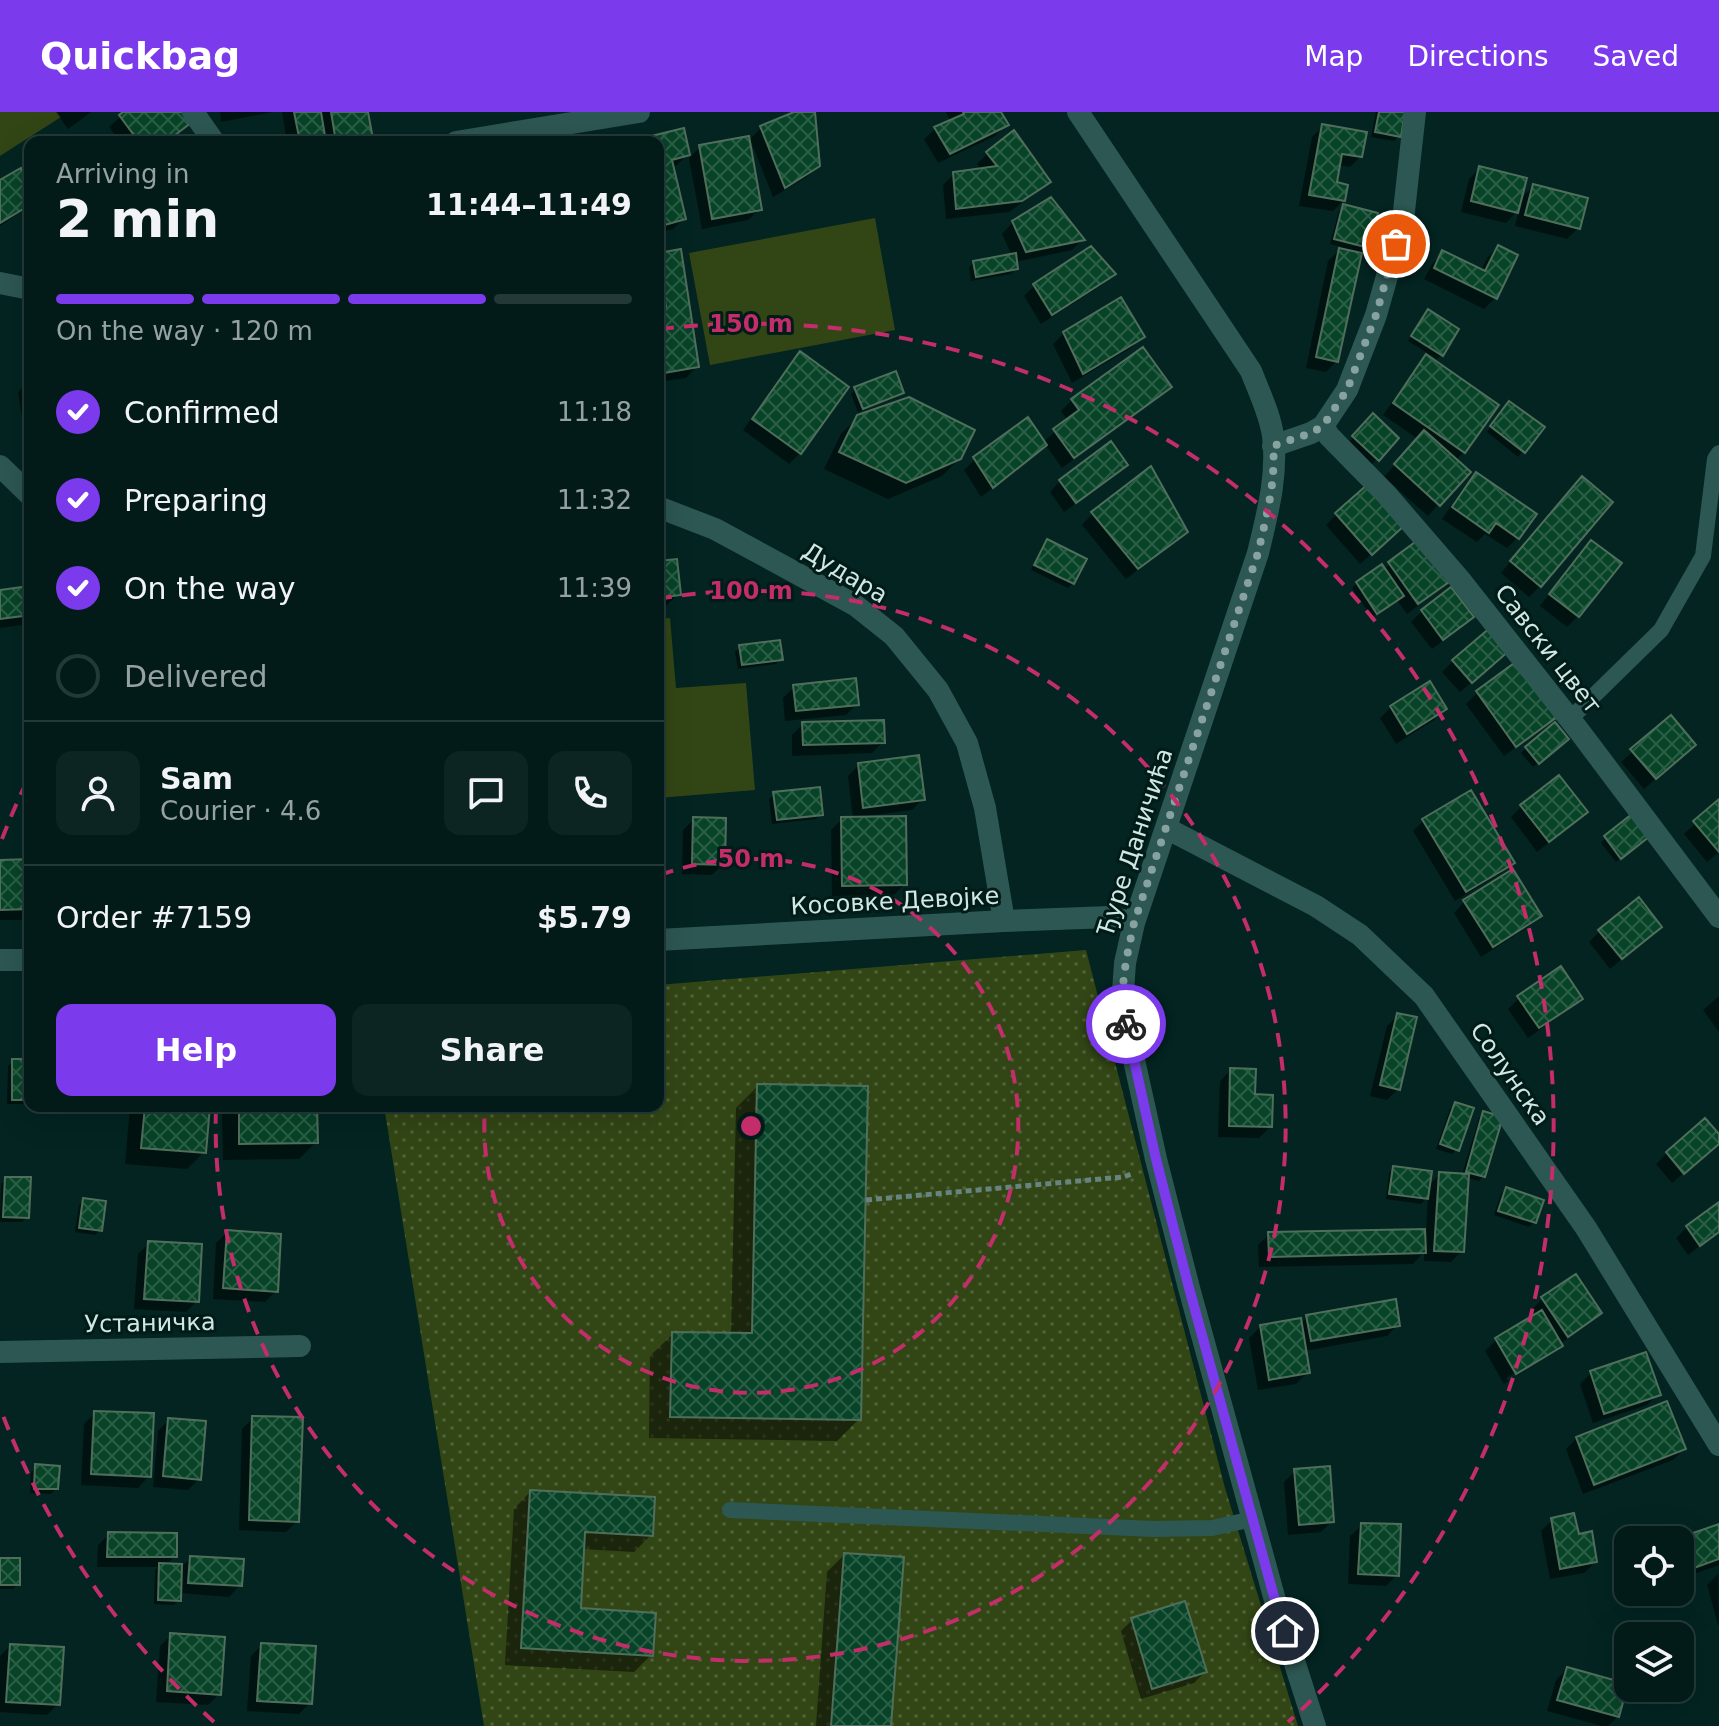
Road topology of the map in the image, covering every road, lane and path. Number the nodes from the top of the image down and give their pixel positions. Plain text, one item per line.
1 (193, 112) edge
2 (639, 112) edge
3 (1078, 112) edge
4 (1415, 112) edge
5 (210, 136) edge
6 (493, 136) edge
7 (0, 283) edge
8 (24, 288) edge
9 (1323, 426) junction
10 (1273, 446) junction
11 (1719, 453) edge
12 (0, 466) edge
13 (24, 489) edge
14 (664, 509) edge
15 (1570, 719) junction
16 (1166, 828) junction
17 (1719, 917) edge
18 (1004, 921) junction
19 (1134, 923) junction
20 (664, 940) edge
21 (0, 960) edge
22 (24, 960) edge
23 (1156, 1159) junction
24 (866, 1200) dead end
25 (300, 1346) dead end
26 (0, 1352) edge
27 (1719, 1445) edge
28 (730, 1510) dead end
29 (1253, 1519) junction
30 (1315, 1726) edge

1 - 5 street
2 - 6 street
3 - 10 street, Ђуре Даничића
4 - 9 street
7 - 8 street
9 - 10 street
9 - 15 street, Савски цвет
10 - 16 street, Ђуре Даничића
11 - 15 lane
12 - 13 street
14 - 18 street, Дудара
15 - 17 street, Савски цвет
16 - 19 street, Ђуре Даничића
16 - 27 street, Солунска
18 - 19 street, Косовке Девојке
18 - 20 street, Косовке Девојке
19 - 23 street, Ђуре Даничића
21 - 22 street
23 - 24 path
23 - 29 street, Ђуре Даничића
25 - 26 street, Устаничка
28 - 29 lane
29 - 30 street, Ђуре Даничића

